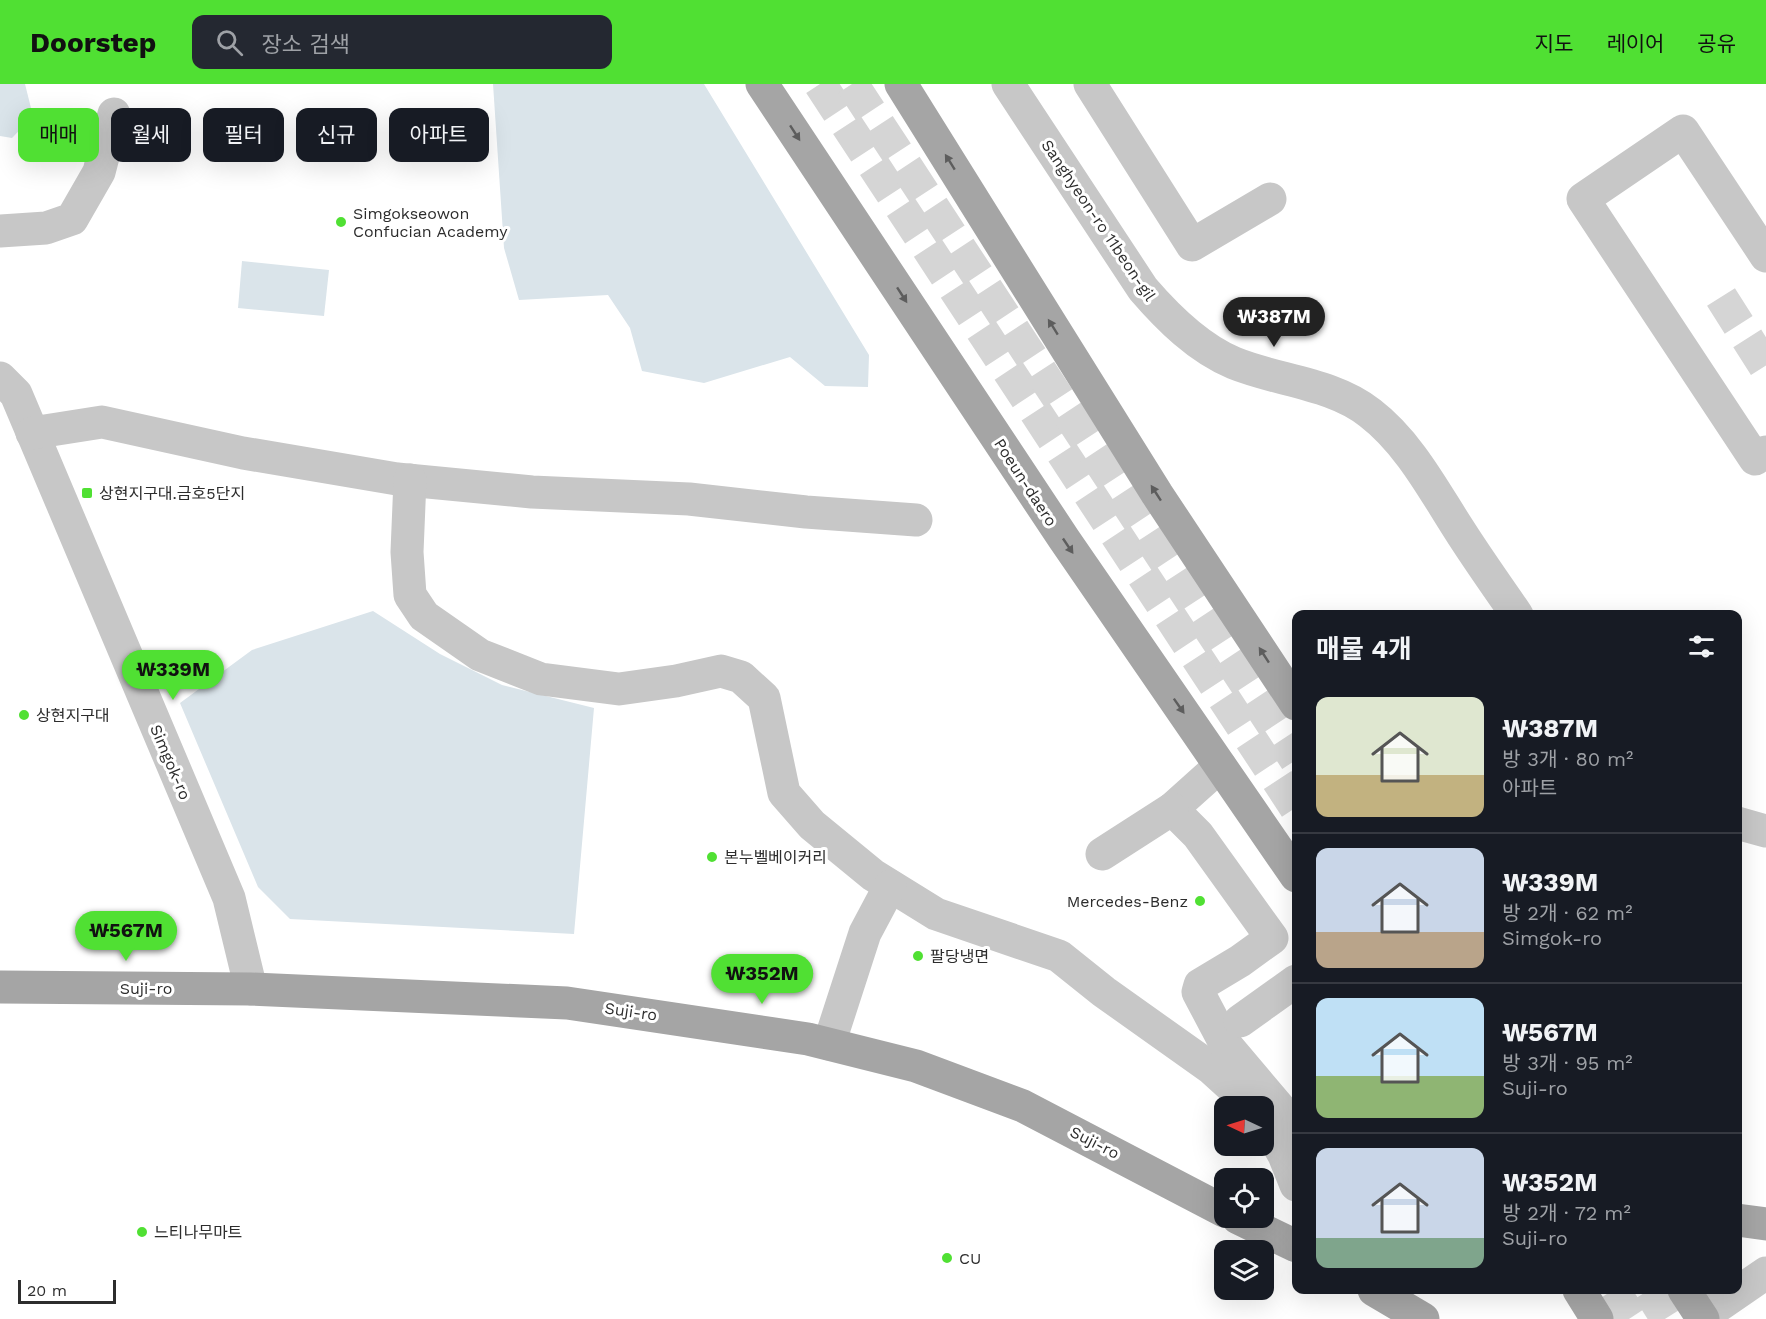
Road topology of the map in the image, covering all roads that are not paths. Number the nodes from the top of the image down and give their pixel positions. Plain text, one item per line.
1 (762, 84) edge
2 (901, 84) edge
3 (1008, 84) edge
4 (1090, 84) edge
5 (111, 126) edge
6 (1270, 199) dead end
7 (0, 231) edge
8 (1766, 256) edge
9 (0, 378) edge
10 (32, 433) junction
11 (1766, 452) edge
12 (410, 480) junction
13 (916, 519) dead end
14 (1514, 610) edge
15 (1292, 698) edge
16 (1220, 766) junction
17 (1172, 809) junction
18 (1742, 824) edge
19 (1766, 831) edge
20 (1102, 854) dead end
21 (1292, 870) edge
22 (890, 886) junction
23 (1272, 938) junction
24 (1292, 968) edge
25 (1292, 984) edge
26 (0, 987) edge
27 (251, 989) junction
28 (1240, 1022) dead end
29 (829, 1044) junction
30 (1242, 1096) edge
31 (1292, 1123) edge
32 (1274, 1137) edge
33 (1292, 1175) edge
34 (1214, 1206) edge
35 (1742, 1221) edge
36 (1766, 1224) edge
37 (1259, 1228) edge
38 (1292, 1244) edge
39 (1766, 1274) edge
40 (1742, 1290) edge
41 (1381, 1294) edge
42 (1581, 1294) edge
43 (1686, 1294) edge
44 (1736, 1294) edge
45 (1700, 1318) edge
46 (1423, 1319) edge
47 (1597, 1319) edge

1 -> 16 main road, Poeun-daero
15 -> 2 main road
3 - 14 street, Sanghyeon-ro 11beon-gil
4 - 6 street
5 - 7 street
8 - 11 street
9 - 10 street, Simgok-ro
10 - 12 street
10 - 27 street, Simgok-ro
12 - 13 street
12 - 22 street
16 - 17 street
16 - 21 main road, Poeun-daero
17 - 20 street
17 - 23 street
18 - 19 street
22 - 29 street
22 - 30 street
23 - 24 street
23 - 31 street
25 - 28 street
26 - 27 main road, Suji-ro
27 - 29 main road, Suji-ro
29 - 34 main road, Suji-ro
32 - 33 street
35 - 36 main road
37 - 38 main road
39 - 40 street
41 - 46 main road
42 - 47 main road
43 - 45 main road
44 - 45 street

